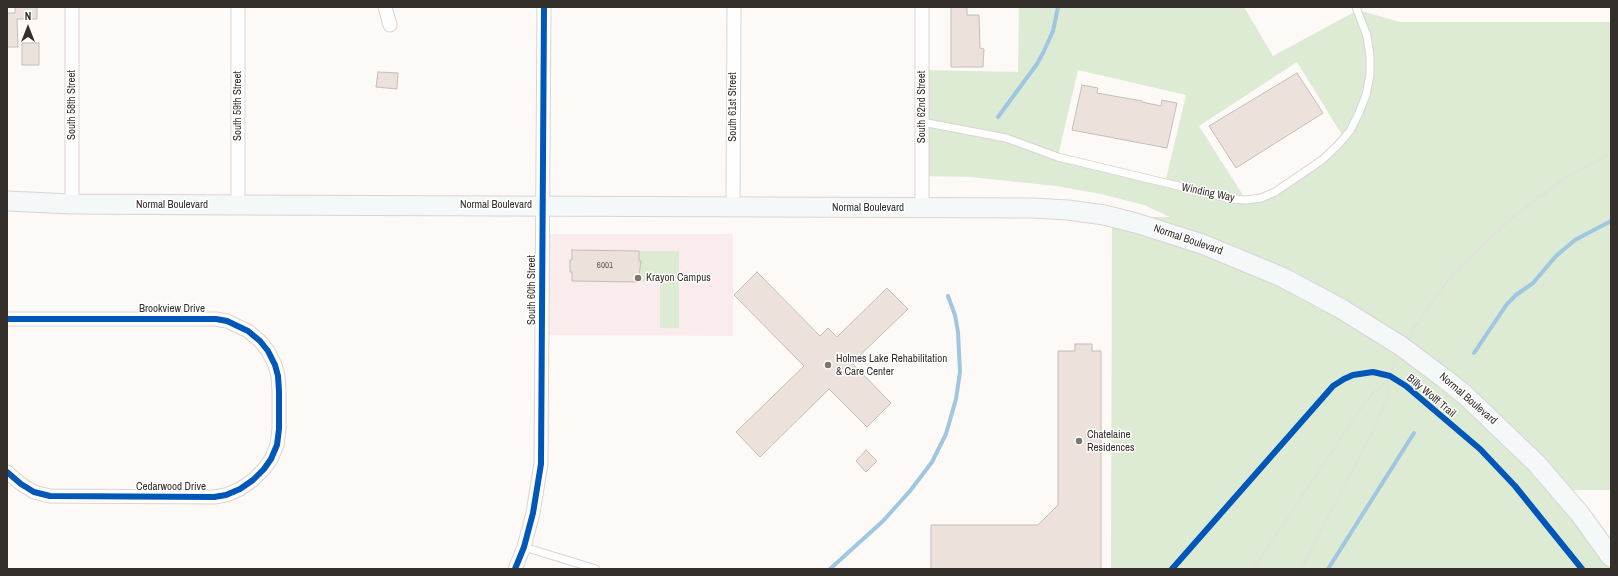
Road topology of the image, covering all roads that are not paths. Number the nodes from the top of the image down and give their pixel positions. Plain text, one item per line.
1 (72, 7) edge
2 (238, 7) edge
3 (385, 7) edge
4 (544, 7) edge
5 (734, 7) edge
6 (922, 7) edge
7 (1356, 7) edge
8 (390, 25) dead end
9 (922, 122) junction
10 (7, 201) edge
11 (72, 204) junction
12 (238, 205) junction
13 (543, 206) junction
14 (733, 207) junction
15 (922, 208) junction
16 (7, 319) edge
17 (279, 407) joint
18 (8, 474) edge
19 (524, 547) junction
20 (1611, 556) edge
21 (515, 569) edge
22 (596, 569) edge

1 - 11 street, South 58th Street
2 - 12 street, South 59th Street
3 - 8 street
4 - 13 street, South 60th Street
5 - 14 street, South 61st Street
6 - 9 street, South 62nd Street
7 - 9 lane, Winding Way
9 - 15 street, South 62nd Street
10 - 11 main road, Normal Boulevard
11 - 12 main road, Normal Boulevard
12 - 13 main road, Normal Boulevard
13 - 14 main road, Normal Boulevard
13 - 19 street, South 60th Street
14 - 15 main road, Normal Boulevard
15 - 20 main road, Normal Boulevard
16 - 17 street, Brookview Drive
17 - 18 street, Cedarwood Drive
19 - 21 street, South 60th Street
19 - 22 lane

